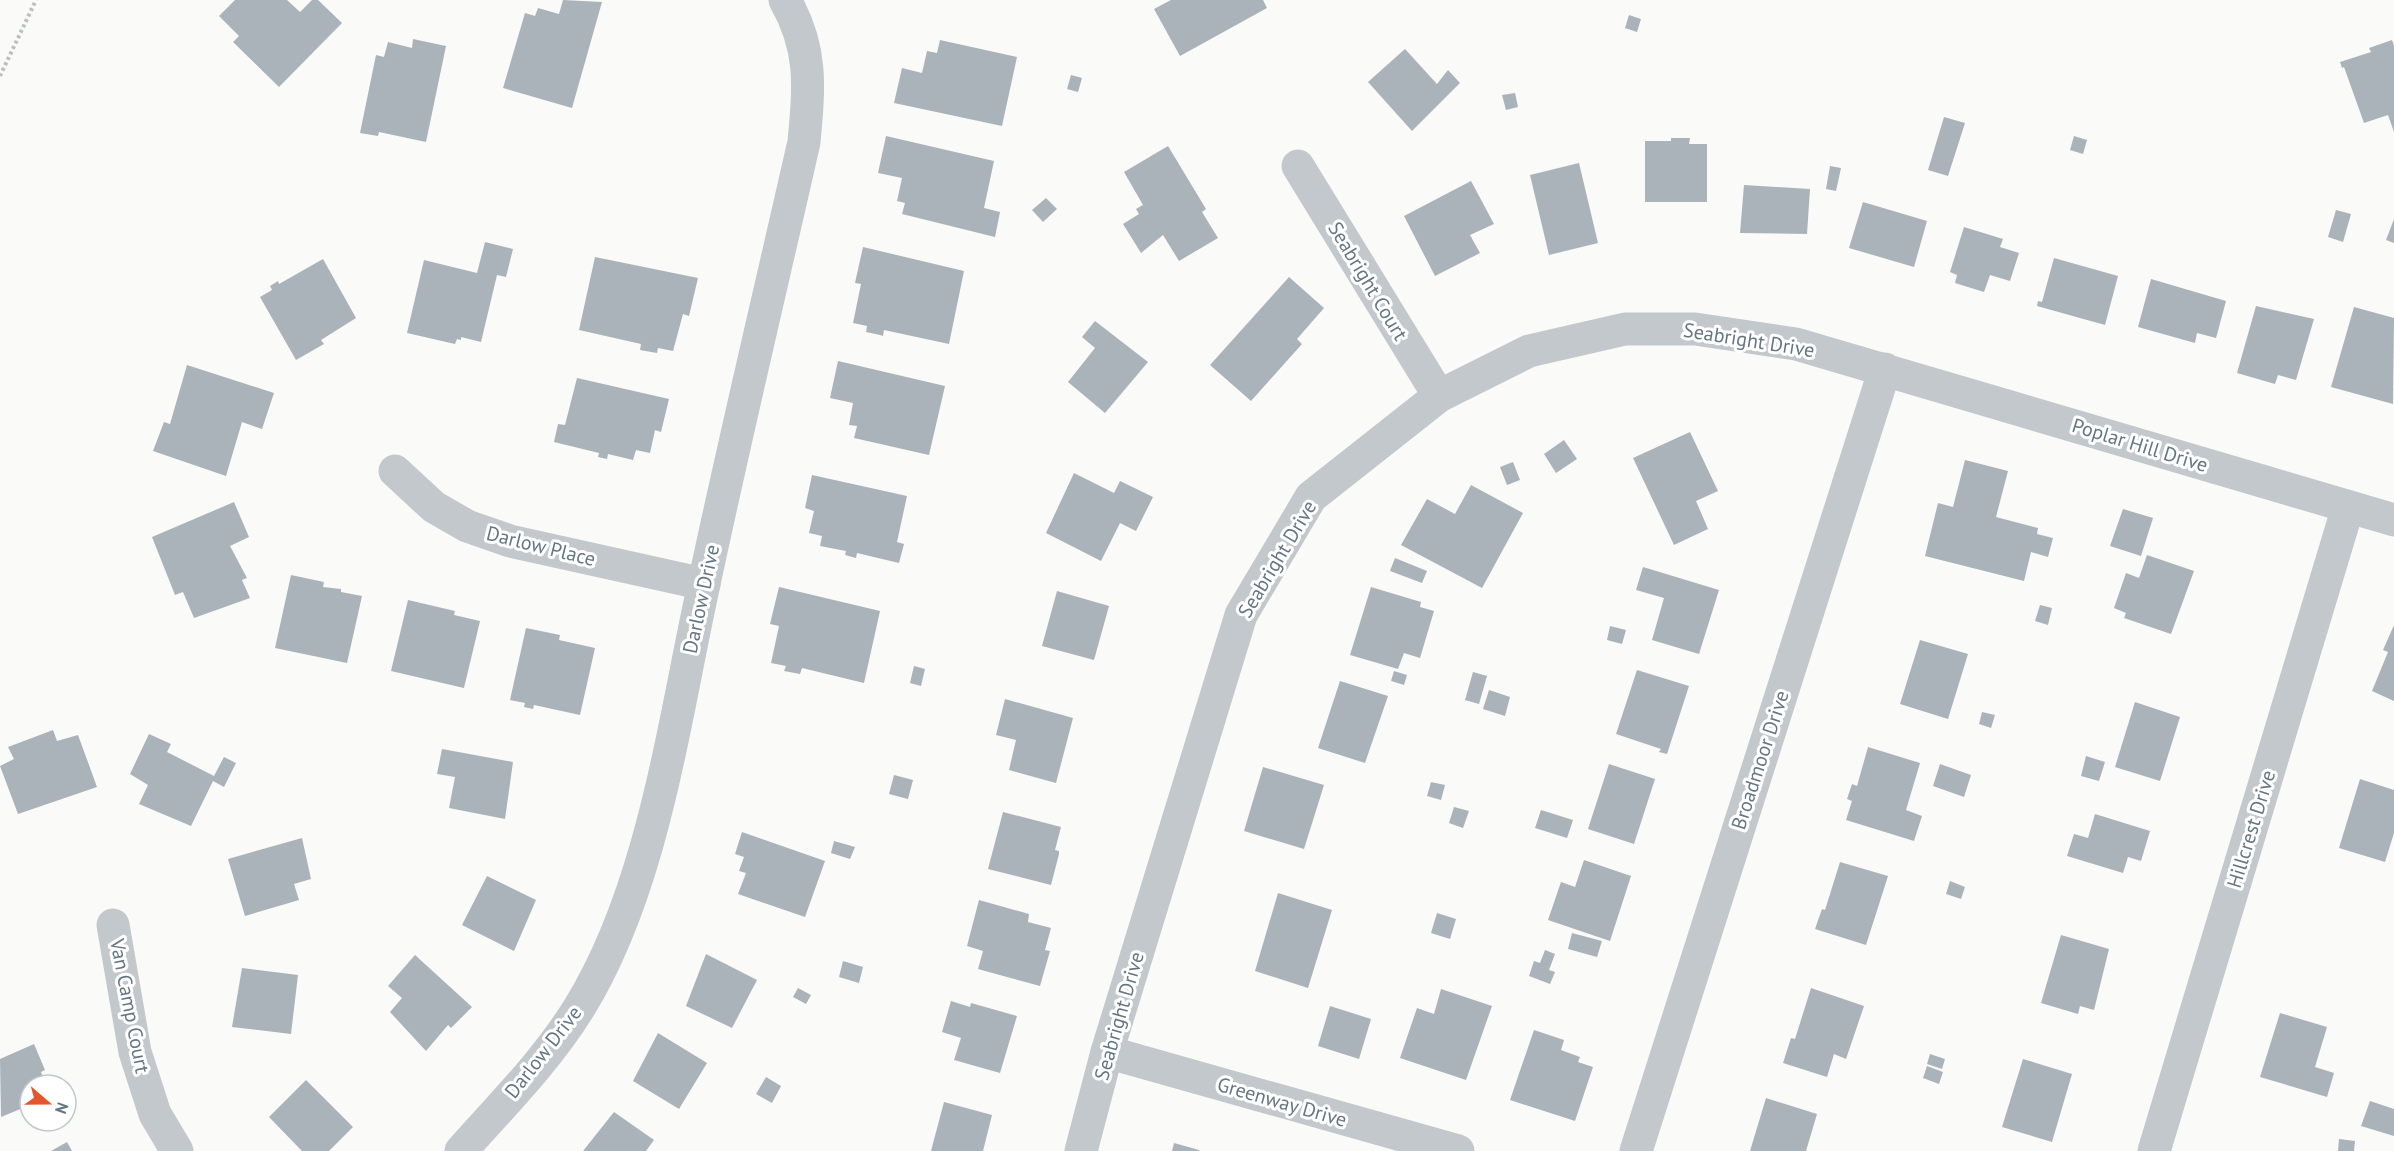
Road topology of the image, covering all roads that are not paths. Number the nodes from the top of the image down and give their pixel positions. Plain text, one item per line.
1 (785, 0) edge
2 (1298, 166) dead end
3 (1885, 369) junction
4 (1439, 396) junction
5 (395, 471) dead end
6 (2348, 507) junction
7 (2394, 520) edge
8 (704, 584) junction
9 (113, 925) dead end
10 (1107, 1052) junction
11 (177, 1151) edge
12 (461, 1151) edge
13 (1081, 1151) edge
14 (1458, 1151) edge
15 (1636, 1151) edge
16 (2154, 1151) edge

1 - 8 street, Darlow Drive
2 - 4 street, Seabright Court
3 - 4 street, Seabright Drive
3 - 6 street, Poplar Hill Drive
3 - 15 street, Broadmoor Drive
4 - 10 street, Seabright Drive
5 - 8 street, Darlow Place
6 - 7 street, Poplar Hill Drive
6 - 16 street, Hillcrest Drive
8 - 12 street, Darlow Drive
9 - 11 street, Van Camp Court
10 - 13 street, Seabright Drive
10 - 14 street, Greenway Drive

